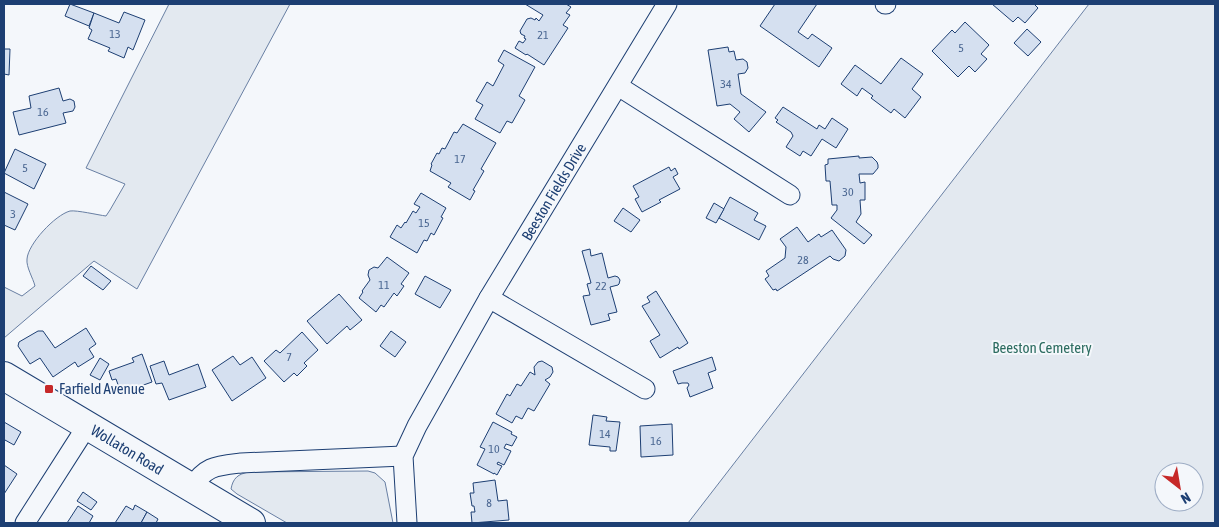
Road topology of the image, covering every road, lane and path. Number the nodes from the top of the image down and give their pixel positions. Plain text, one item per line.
1 (667, 4) edge
2 (618, 86) junction
3 (790, 195) dead end
4 (489, 298) junction
5 (4, 376) edge
6 (645, 389) dead end
7 (87, 426) junction
8 (403, 456) junction
9 (191, 488) junction
10 (25, 523) edge
11 (251, 523) edge
12 (407, 523) edge

1 - 2 street, Beeston Fields Drive
2 - 3 street
2 - 4 street, Beeston Fields Drive
4 - 6 street
4 - 8 street, Beeston Fields Drive
5 - 7 main road, Wollaton Road
7 - 9 main road, Wollaton Road
7 - 10 street
8 - 9 street
8 - 12 street, Beeston Fields Drive
9 - 11 main road, Wollaton Road

